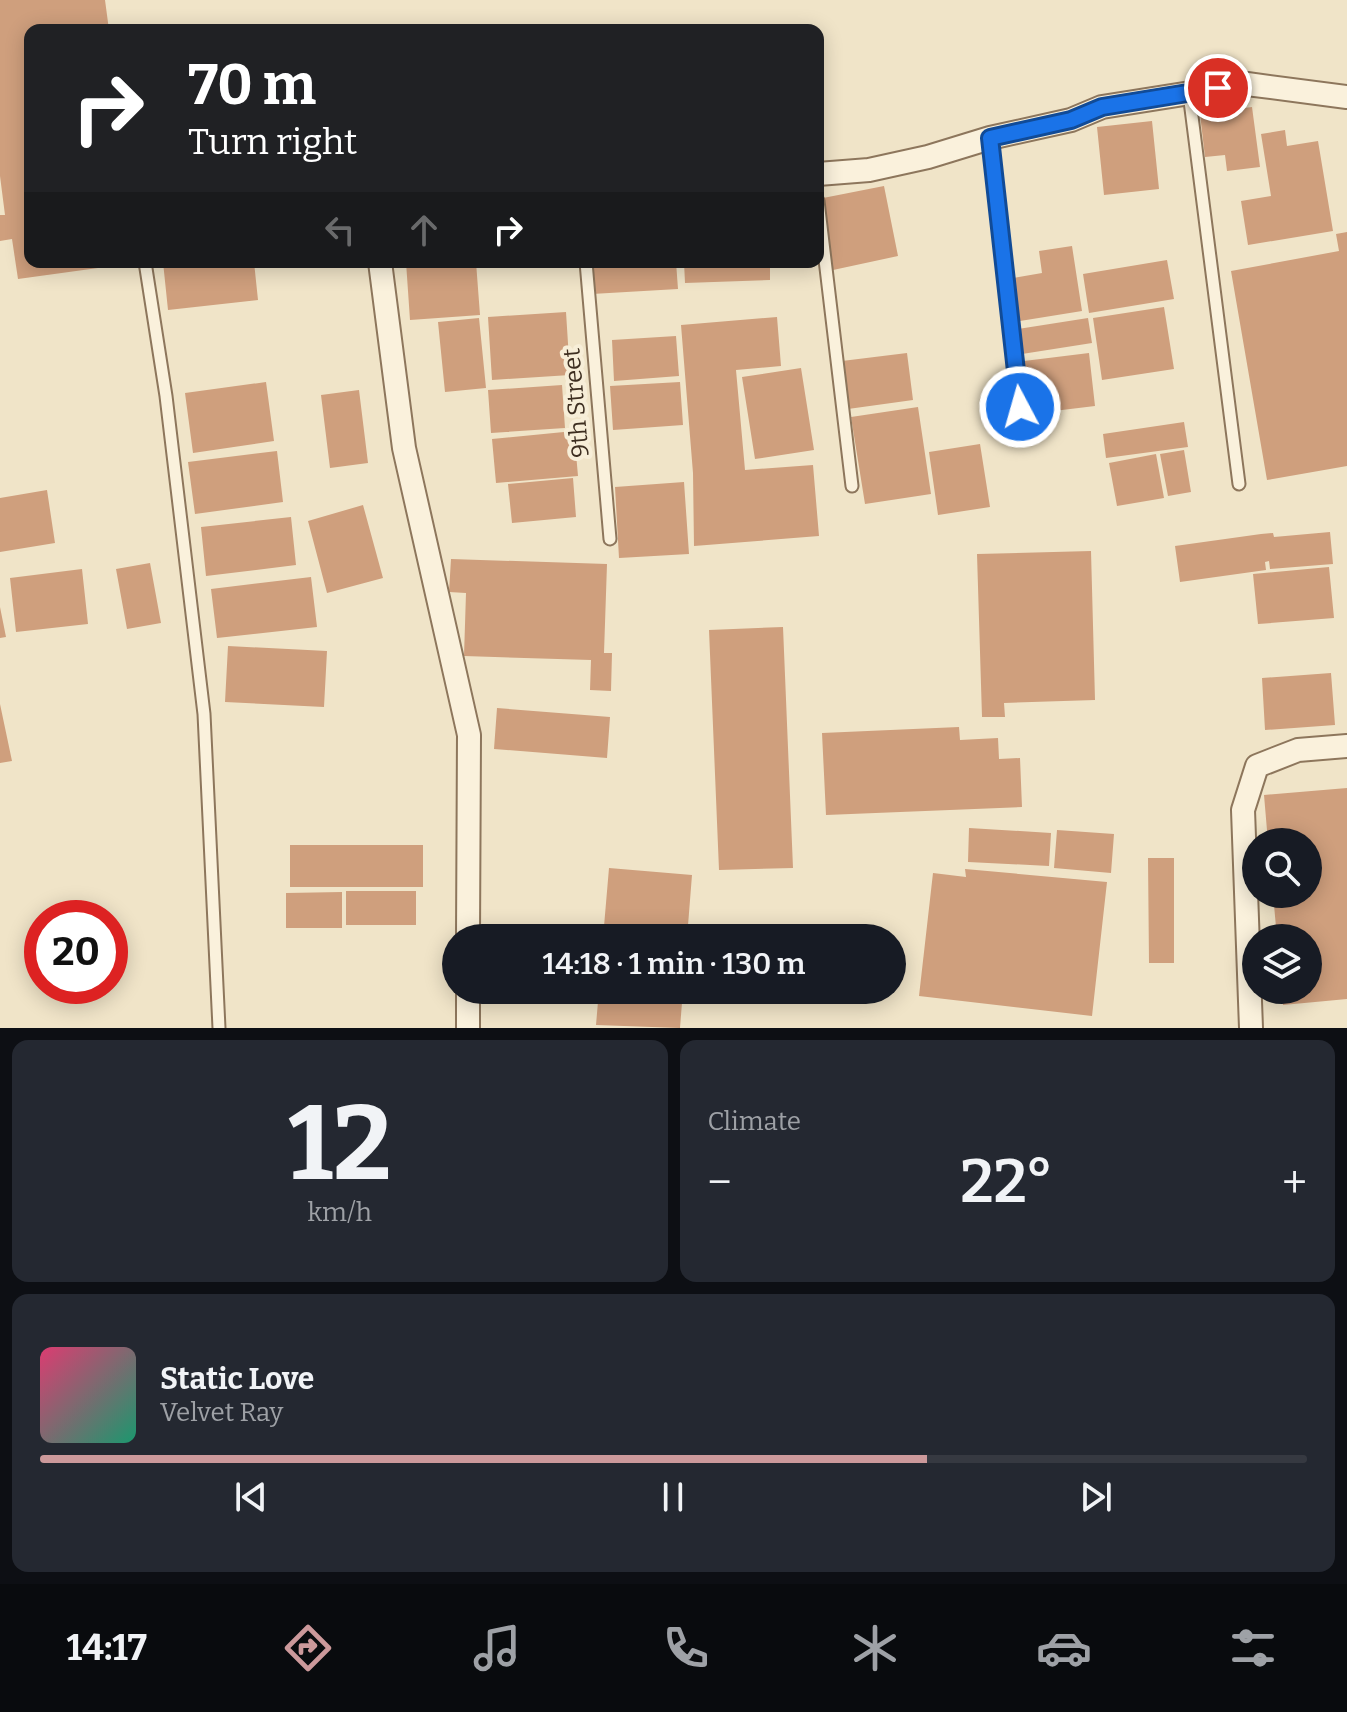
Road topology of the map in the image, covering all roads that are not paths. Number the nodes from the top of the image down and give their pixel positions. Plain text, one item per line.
1 (1189, 93) junction
2 (1347, 97) edge
3 (990, 138) junction
4 (824, 174) edge
5 (824, 251) edge
6 (146, 268) edge
7 (381, 268) edge
8 (587, 268) edge
9 (1020, 407) dead end
10 (1239, 484) dead end
11 (852, 486) dead end
12 (610, 539) dead end
13 (1347, 746) edge
14 (468, 924) edge
15 (468, 1004) edge
16 (219, 1028) edge
17 (468, 1028) edge
18 (1251, 1028) edge

1 - 2 street
1 - 3 street
1 - 10 lane
3 - 4 street
3 - 9 lane
5 - 11 lane
6 - 16 lane
7 - 14 street
8 - 12 lane, 9th Street
13 - 18 street
15 - 17 street

